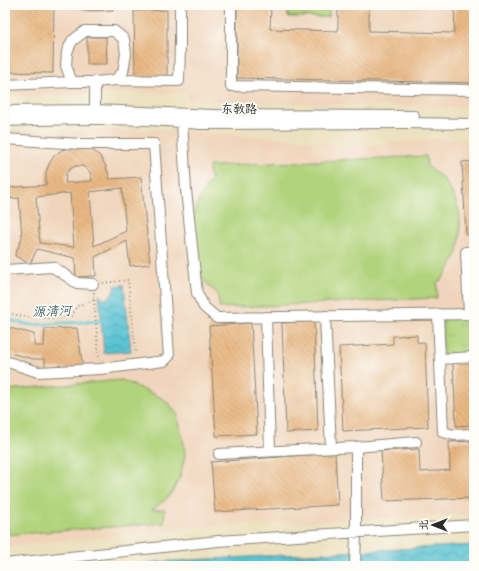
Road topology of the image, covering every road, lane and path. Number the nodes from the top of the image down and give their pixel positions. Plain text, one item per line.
1 (180, 5) edge
2 (231, 5) edge
3 (115, 80) junction
4 (72, 82) junction
5 (95, 82) junction
6 (5, 85) edge
7 (474, 90) edge
8 (5, 111) edge
9 (95, 114) junction
10 (474, 117) edge
11 (5, 121) edge
12 (182, 122) junction
13 (474, 124) edge
14 (5, 140) edge
15 (474, 252) edge
16 (5, 270) edge
17 (93, 284) junction
18 (94, 300) junction
19 (5, 311) edge
20 (438, 314) junction
21 (471, 314) edge
22 (325, 316) junction
23 (266, 317) junction
24 (474, 357) edge
25 (440, 359) junction
26 (5, 361) edge
27 (137, 364) junction
28 (100, 369) junction
29 (474, 434) edge
30 (416, 442) dead end
31 (356, 447) junction
32 (331, 448) junction
33 (270, 451) junction
34 (219, 454) dead end
35 (474, 525) edge
36 (356, 532) junction
37 (5, 564) edge
38 (355, 566) edge

1 - 3 street
2 - 7 street
3 - 4 street
3 - 5 street
4 - 5 street
4 - 6 street
5 - 9 street
8 - 9 street, 东教路
9 - 10 street, 东教路
9 - 11 street, 东教路
9 - 12 street, 东教路
12 - 13 street, 东教路
12 - 23 street
14 - 27 street
15 - 21 street
16 - 17 street
17 - 18 path
17 - 27 path
18 - 19 path
18 - 28 path
20 - 21 street
20 - 22 street
20 - 25 street
22 - 23 street
22 - 32 street
23 - 33 street
24 - 25 street
25 - 29 street
26 - 28 street
27 - 28 street
30 - 31 street
31 - 32 street
31 - 36 street
32 - 33 street
33 - 34 street
35 - 36 street
36 - 37 street
36 - 38 street

